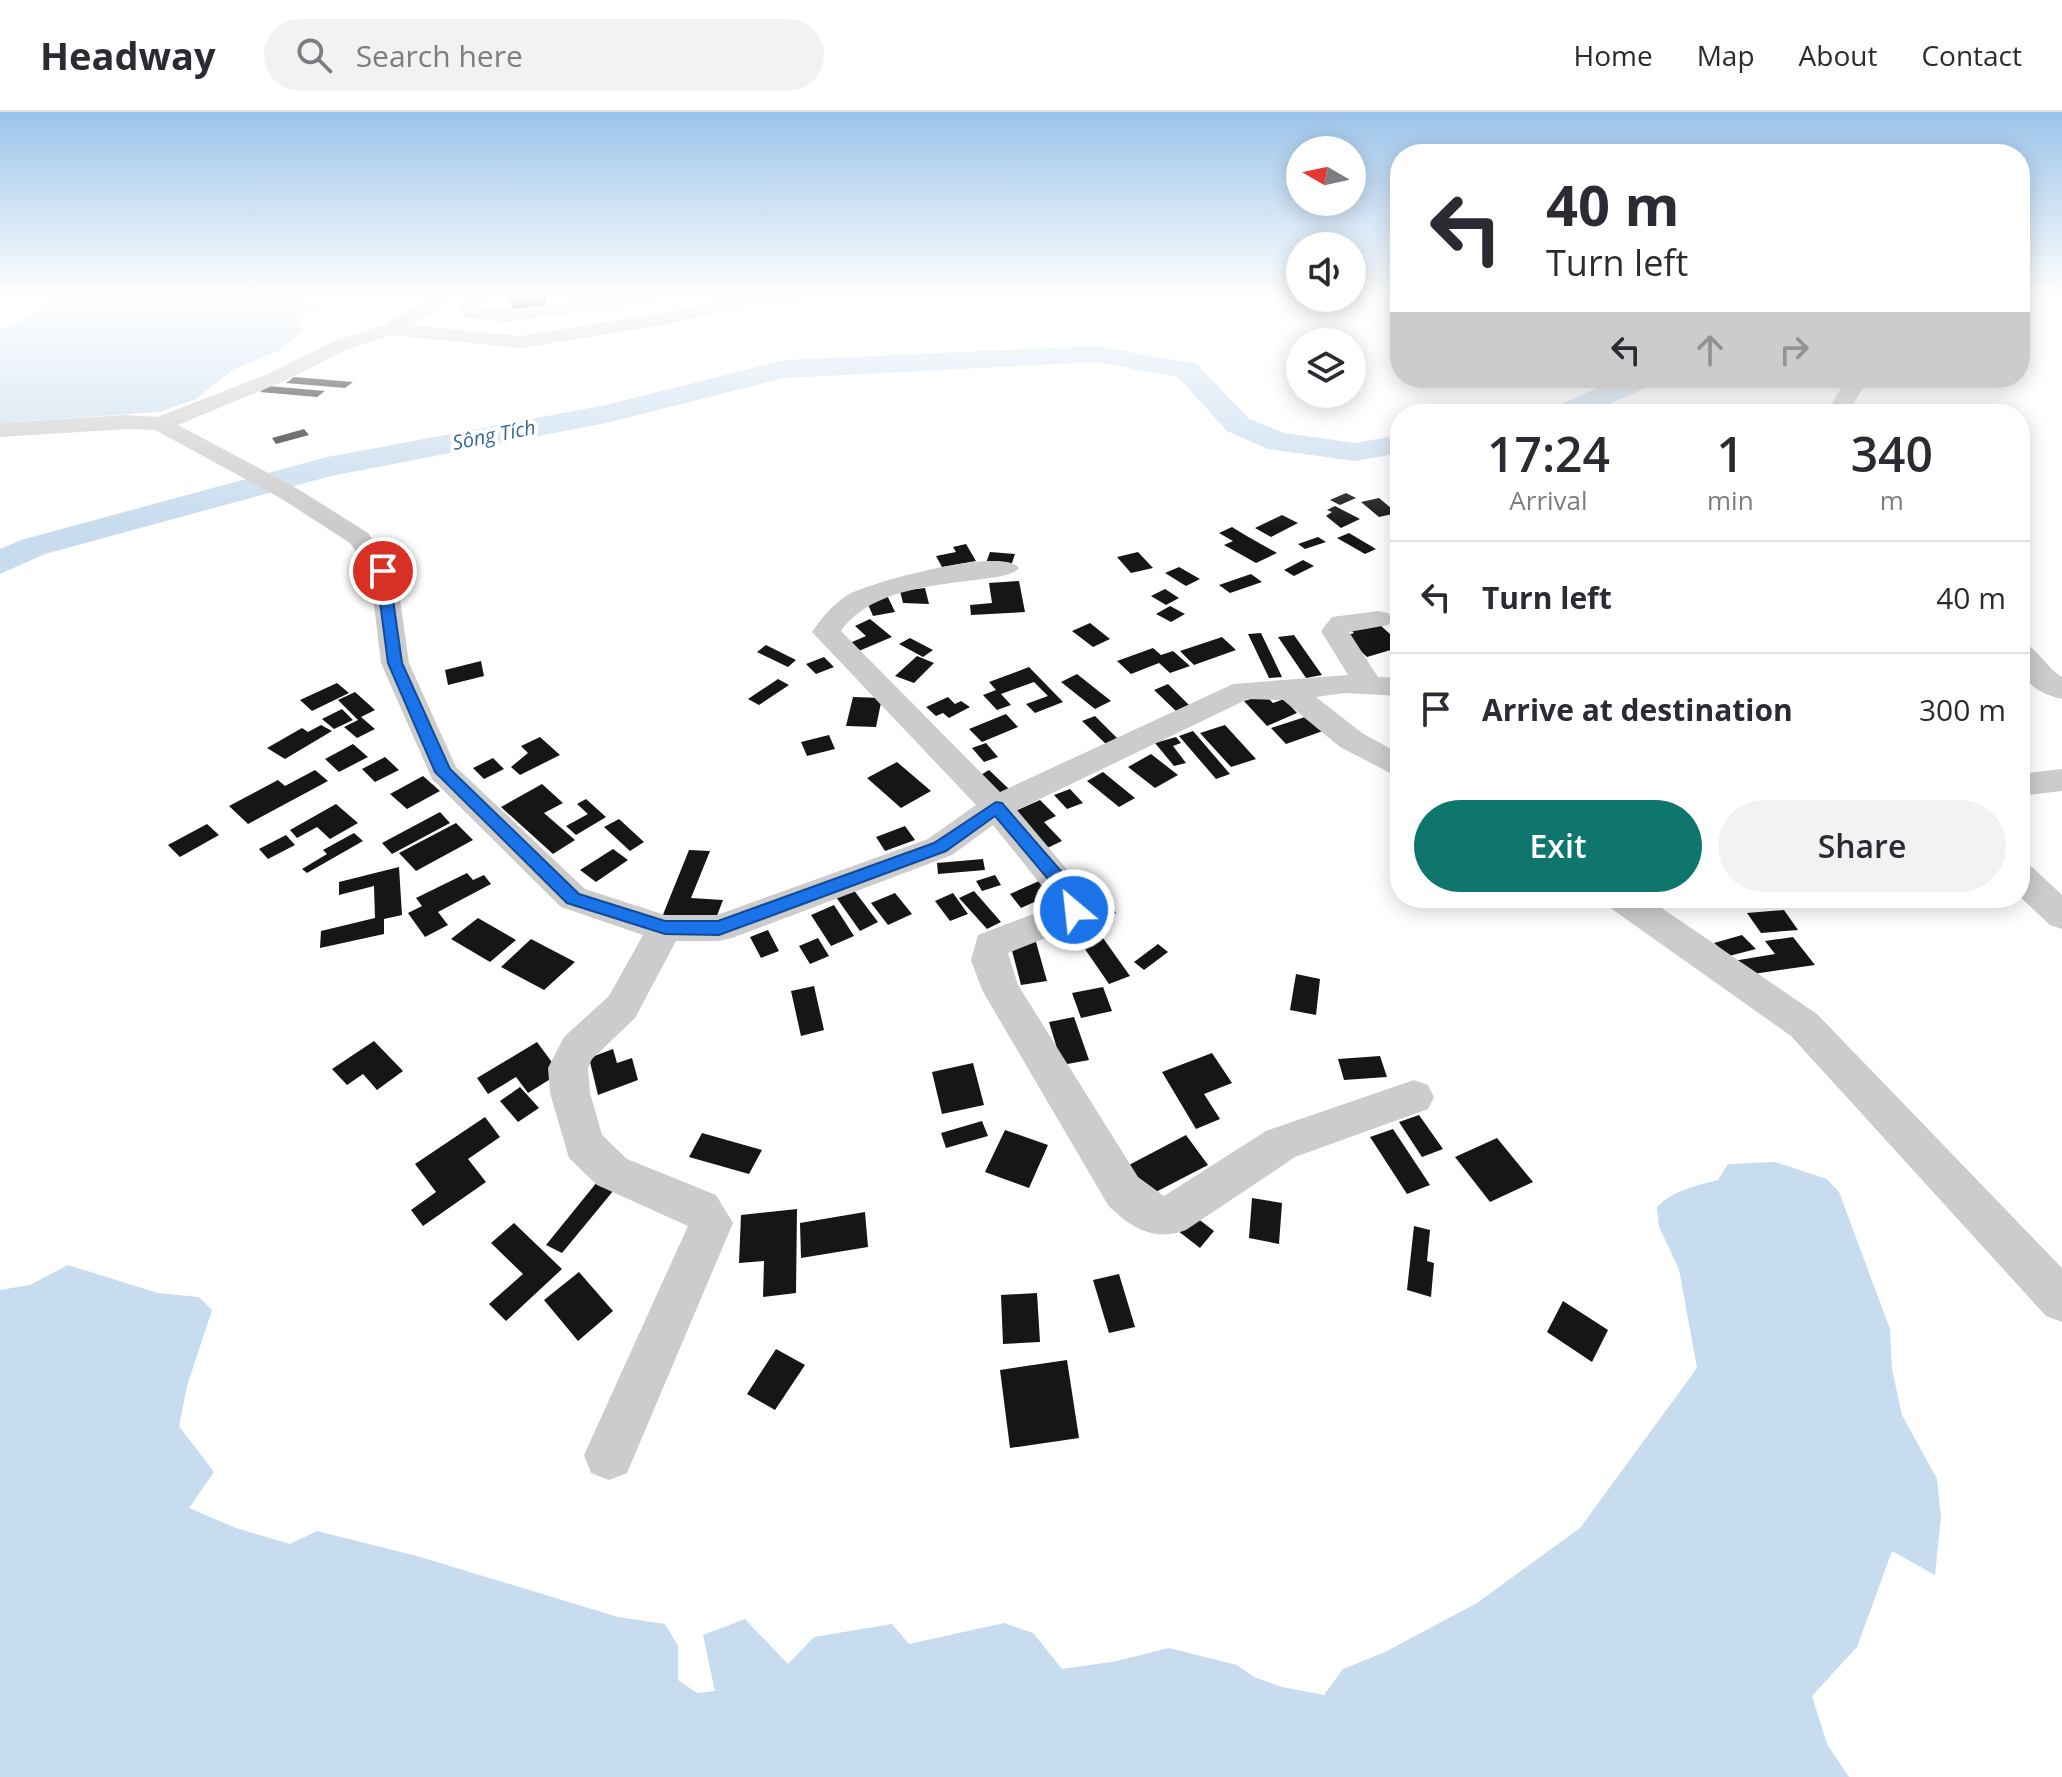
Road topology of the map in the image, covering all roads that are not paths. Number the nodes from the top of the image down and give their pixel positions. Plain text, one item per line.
1 (290, 371) edge
2 (1853, 388) edge
3 (1841, 404) edge
4 (160, 424) junction
5 (0, 430) edge
6 (1006, 568) dead end
7 (1378, 619) dead end
8 (2030, 664) edge
9 (1369, 685) junction
10 (1390, 686) edge
11 (2062, 690) edge
12 (1290, 691) junction
13 (1390, 762) edge
14 (2062, 780) edge
15 (2030, 784) edge
16 (996, 807) junction
17 (2030, 886) edge
18 (1635, 908) edge
19 (2062, 916) edge
20 (665, 928) junction
21 (1414, 1097) dead end
22 (2062, 1300) edge
23 (609, 1455) dead end

1 - 4 street
2 - 3 street
4 - 5 street
4 - 20 street
6 - 16 street
7 - 9 street
8 - 11 street
9 - 10 street
9 - 12 street
12 - 13 street
12 - 16 street
14 - 15 street
16 - 20 street
16 - 21 street
17 - 19 street
18 - 22 street
20 - 23 street

